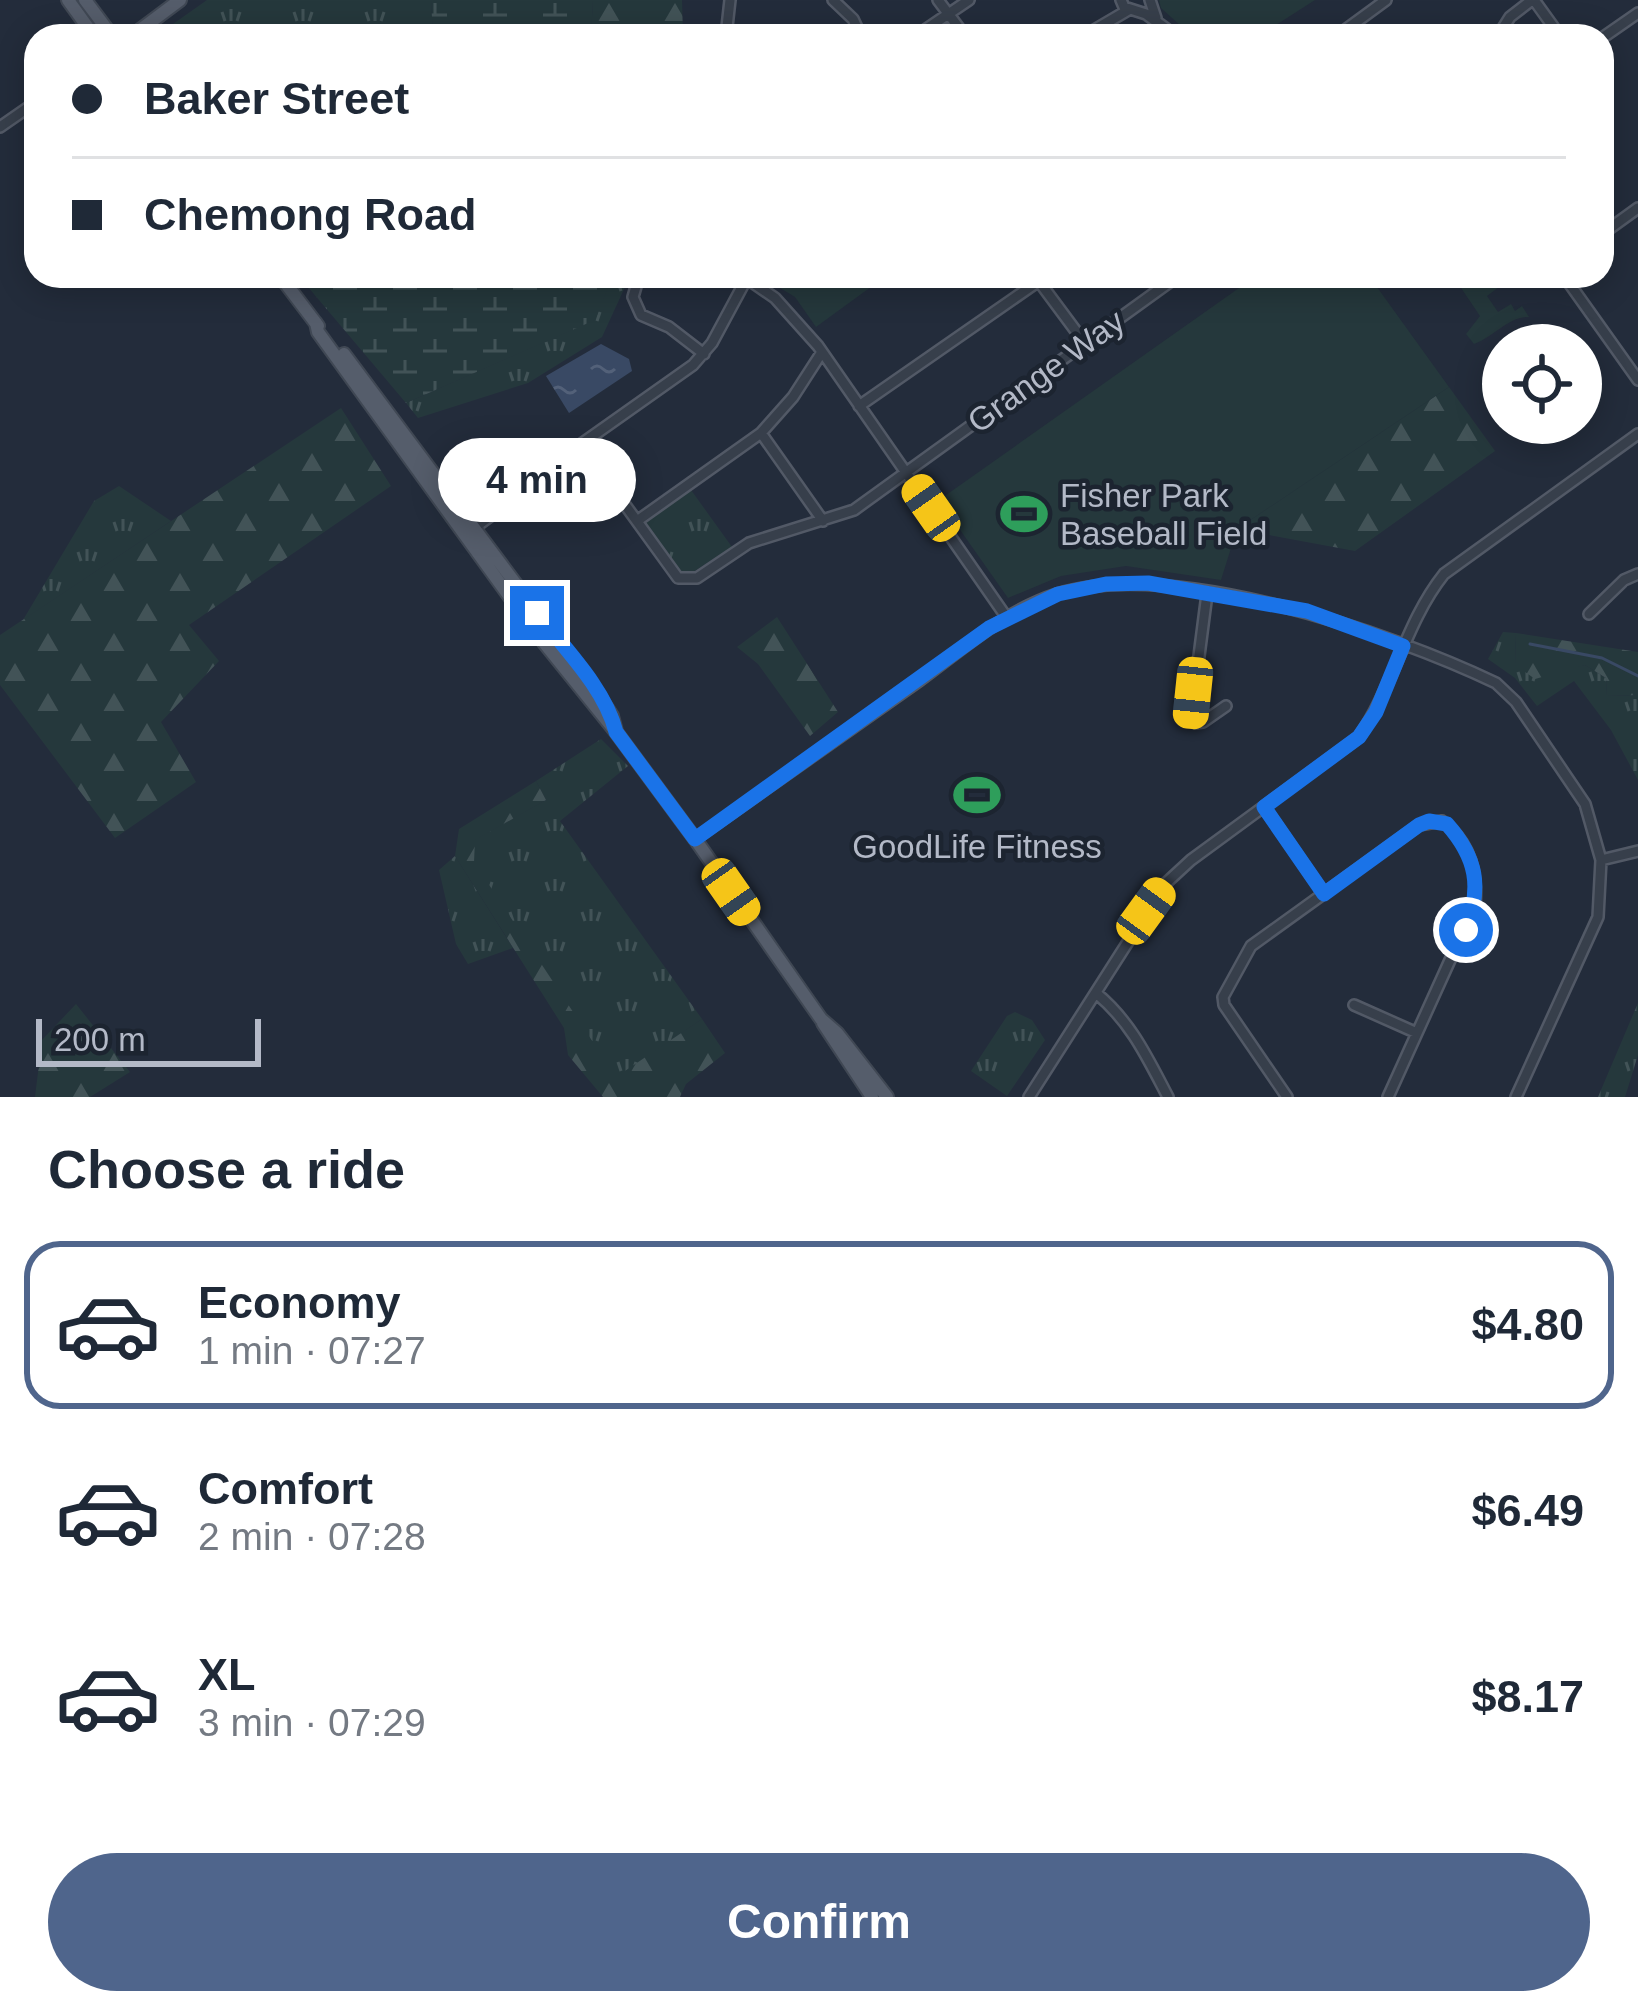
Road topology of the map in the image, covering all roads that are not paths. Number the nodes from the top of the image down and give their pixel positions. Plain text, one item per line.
1 (181, 0) edge
2 (833, 0) edge
3 (938, 0) edge
4 (969, 0) edge
5 (1120, 0) edge
6 (1149, 0) edge
7 (1386, 0) edge
8 (1533, 0) edge
9 (1133, 9) junction
10 (950, 14) junction
11 (1159, 22) junction
12 (148, 24) edge
13 (855, 24) edge
14 (935, 24) edge
15 (957, 24) edge
16 (1100, 24) joint
17 (1161, 24) edge
18 (1353, 24) edge
19 (1506, 24) edge
20 (289, 288) edge
21 (636, 288) edge
22 (741, 288) edge
23 (760, 288) edge
24 (1026, 288) edge
25 (1047, 288) edge
26 (1161, 288) edge
27 (1573, 288) edge
28 (1084, 342) junction
29 (822, 352) junction
30 (704, 354) junction
31 (1638, 380) edge
32 (860, 406) junction
33 (761, 433) junction
34 (1638, 434) edge
35 (581, 444) junction
36 (905, 472) junction
37 (637, 521) junction
38 (824, 521) junction
39 (467, 526) junction
40 (1638, 574) edge
41 (1207, 594) junction
42 (1589, 614) dead end
43 (1007, 618) junction
44 (1403, 646) junction
45 (1226, 706) dead end
46 (1264, 807) junction
47 (695, 839) junction
48 (1638, 851) edge
49 (1600, 860) junction
50 (1324, 894) junction
51 (1096, 993) junction
52 (1354, 1005) dead end
53 (821, 1019) junction
54 (1417, 1033) junction
55 (872, 1097) edge
56 (887, 1097) edge
57 (1030, 1097) edge
58 (1168, 1097) edge
59 (1287, 1097) edge
60 (1388, 1097) edge
61 (1516, 1097) edge

1 - 12 main road
2 - 13 street
3 - 10 street
4 - 10 street
5 - 9 street
5 - 16 street
6 - 9 street
6 - 11 street
7 - 18 street
8 - 19 street
9 - 11 street
9 - 16 street
10 - 14 street
10 - 15 street
11 - 17 street
20 - 39 main road
21 - 30 street
22 - 30 street
23 - 29 street
24 - 32 street
25 - 28 street
26 - 28 street, Grange Way
27 - 31 street
28 - 36 street, Grange Way
29 - 32 street
29 - 33 street
30 - 35 street
32 - 36 street
33 - 37 street
33 - 38 street
34 - 44 street
35 - 37 street, Grange Way
35 - 39 street
36 - 38 street, Grange Way
36 - 43 street
37 - 38 street, Grange Way
39 - 47 main road
40 - 42 street
41 - 43 street
41 - 44 street
41 - 45 street
43 - 47 street
44 - 46 street
44 - 49 street
46 - 50 street
46 - 51 street
47 - 53 main road
48 - 49 street
49 - 61 street
50 - 54 street
50 - 59 street
51 - 57 street
51 - 58 street
52 - 54 street
53 - 55 main road
53 - 56 main road
54 - 60 street

